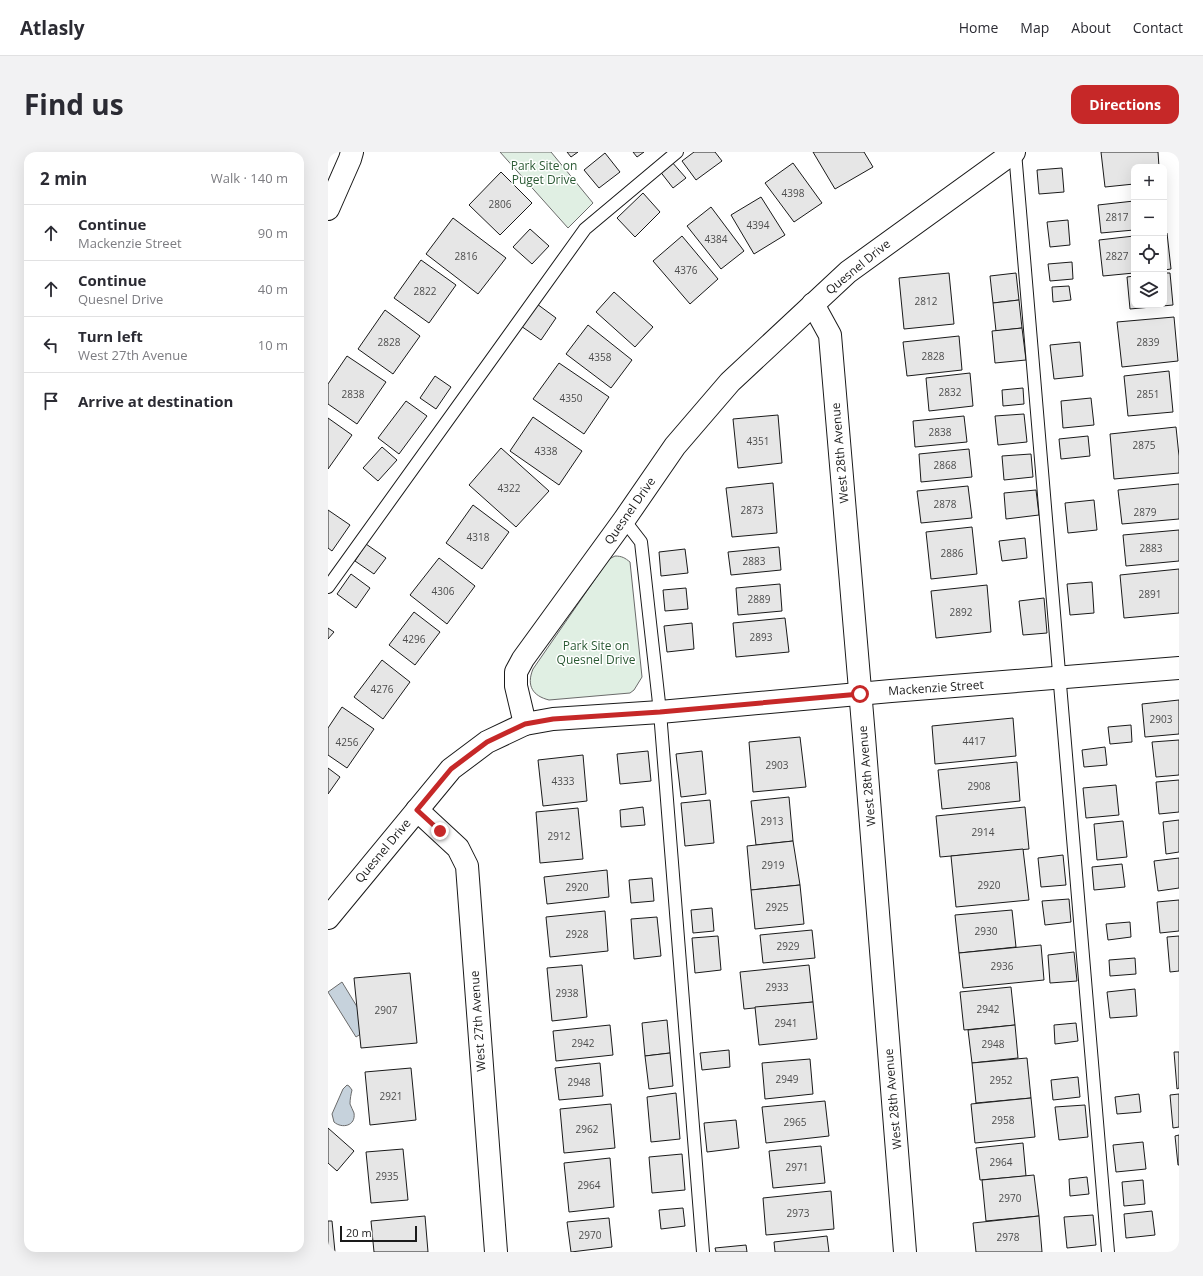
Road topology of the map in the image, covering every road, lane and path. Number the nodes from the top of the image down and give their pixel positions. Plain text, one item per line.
1 (352, 152) edge
2 (678, 152) edge
3 (1015, 152) edge
4 (328, 209) edge
5 (813, 304) junction
6 (624, 520) junction
7 (328, 587) edge
8 (1179, 668) edge
9 (1059, 678) junction
10 (860, 694) junction
11 (660, 712) junction
12 (525, 724) junction
13 (417, 810) junction
14 (328, 918) edge
15 (496, 1252) edge
16 (703, 1252) edge
17 (905, 1252) edge
18 (1108, 1252) edge

1 - 4 street
2 - 7 lane
3 - 5 street, Quesnel Drive
3 - 9 lane
5 - 6 street, Quesnel Drive
5 - 10 street, West 28th Avenue
6 - 11 lane
6 - 12 street, Quesnel Drive
8 - 9 street, Mackenzie Street
9 - 10 street, Mackenzie Street
9 - 18 lane
10 - 11 street, Mackenzie Street
10 - 17 street, West 28th Avenue
11 - 12 street, Mackenzie Street
11 - 16 lane
12 - 13 street, Quesnel Drive
13 - 14 street, Quesnel Drive
13 - 15 street, West 27th Avenue

